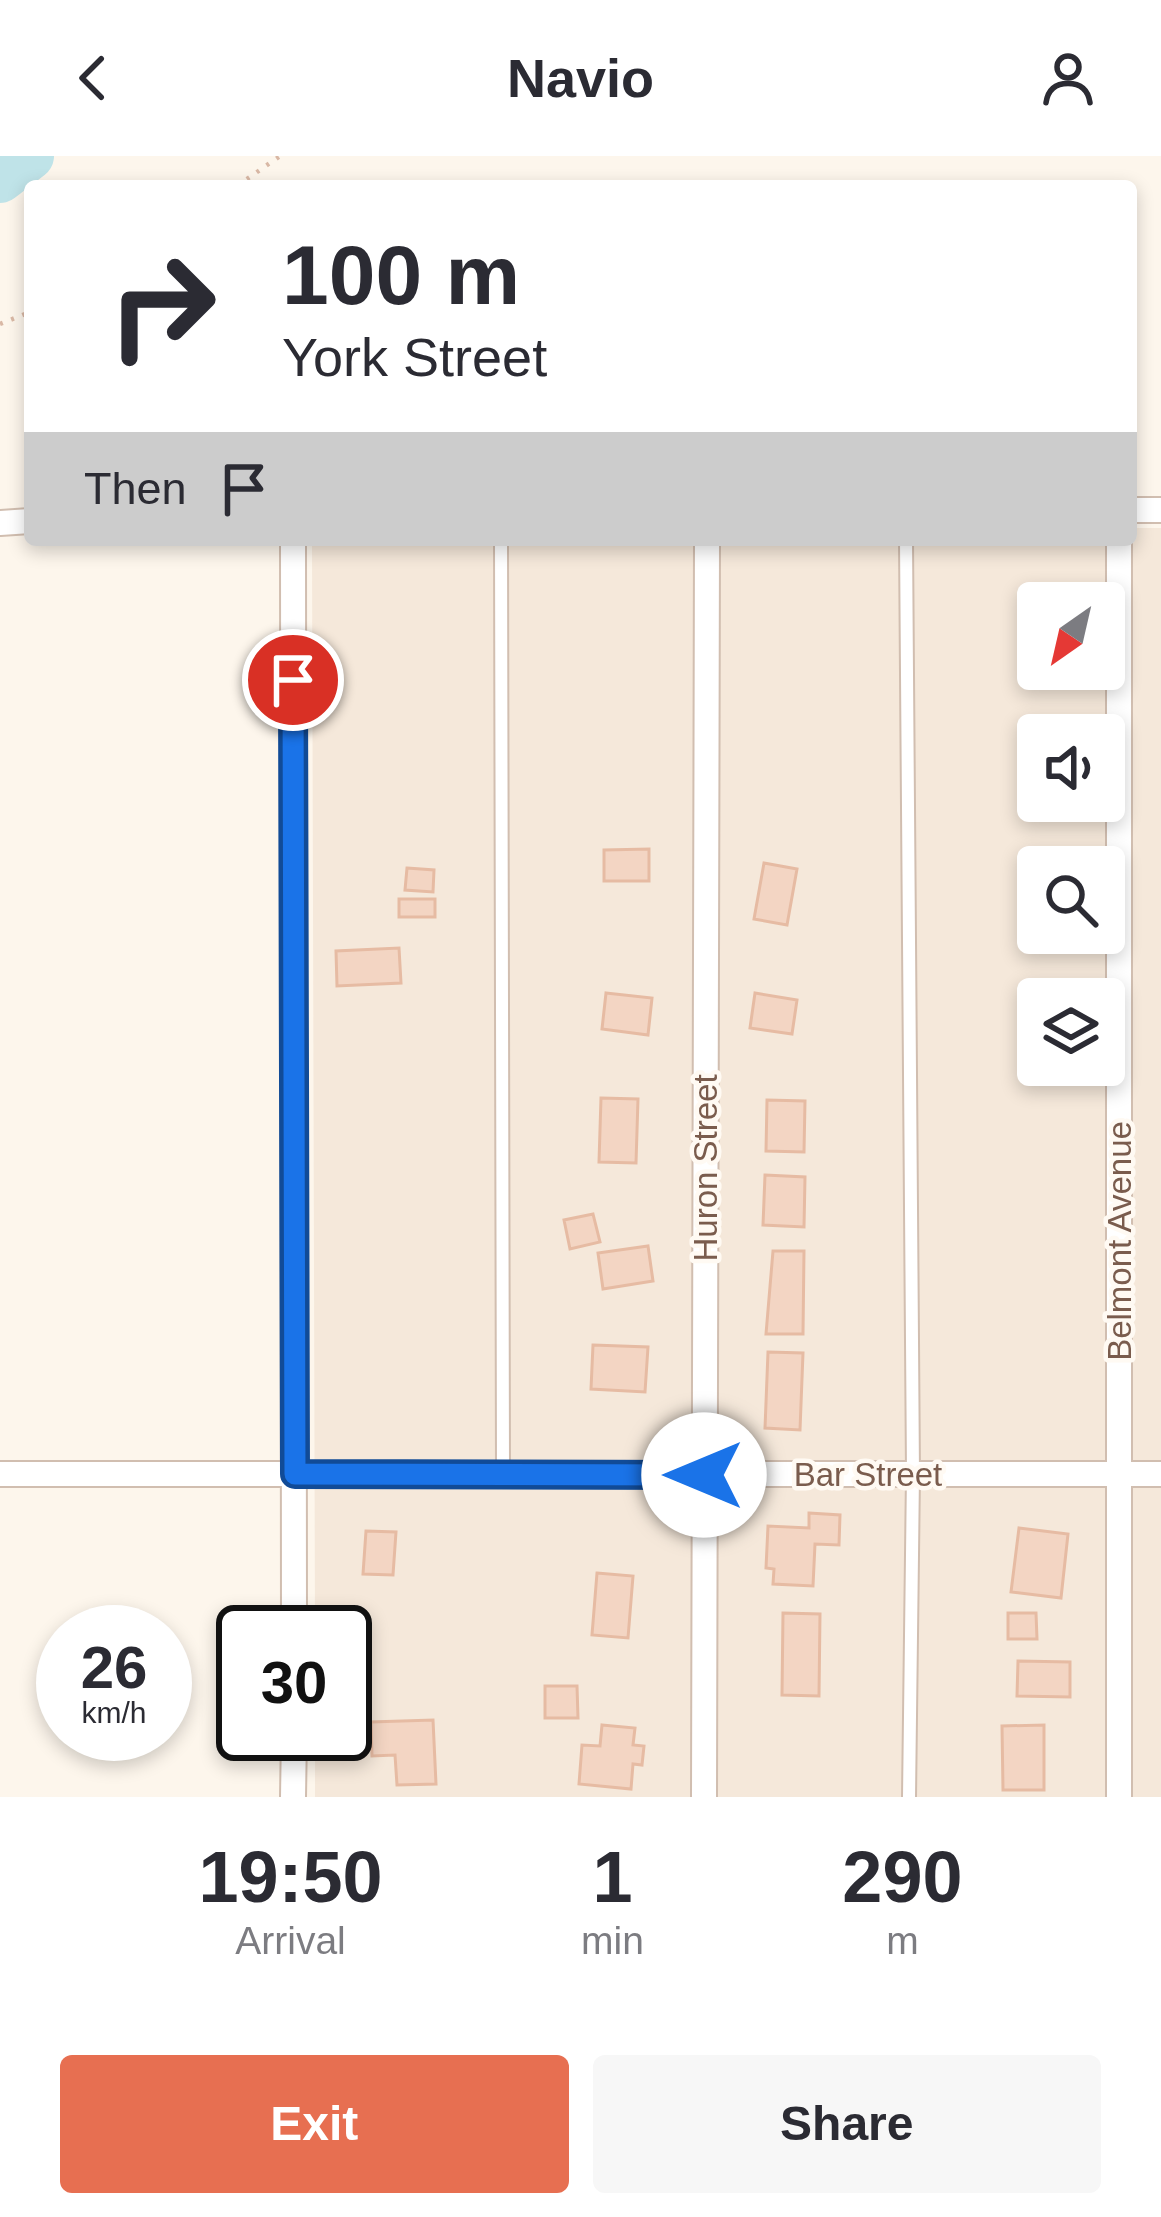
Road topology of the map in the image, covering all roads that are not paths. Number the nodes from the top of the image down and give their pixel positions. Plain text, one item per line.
1 (293, 546) edge
2 (501, 546) edge
3 (707, 546) edge
4 (906, 546) edge
5 (1119, 546) edge
6 (0, 1474) edge
7 (295, 1474) junction
8 (503, 1474) junction
9 (913, 1474) junction
10 (1119, 1474) junction
11 (1161, 1474) edge
12 (704, 1475) junction
13 (294, 1605) edge
14 (294, 1761) edge
15 (293, 1797) edge
16 (704, 1797) edge
17 (910, 1797) edge
18 (1119, 1797) edge

1 - 7 street
2 - 8 lane
3 - 12 street, Huron Street
4 - 9 lane
5 - 10 street, Belmont Avenue
6 - 7 street, Bar Street
7 - 8 street, Bar Street
7 - 13 street
8 - 12 street, Bar Street
9 - 10 street, Bar Street
9 - 12 street, Bar Street
9 - 17 lane
10 - 11 street, Bar Street
10 - 18 street, Belmont Avenue
12 - 16 street, Huron Street
14 - 15 street

